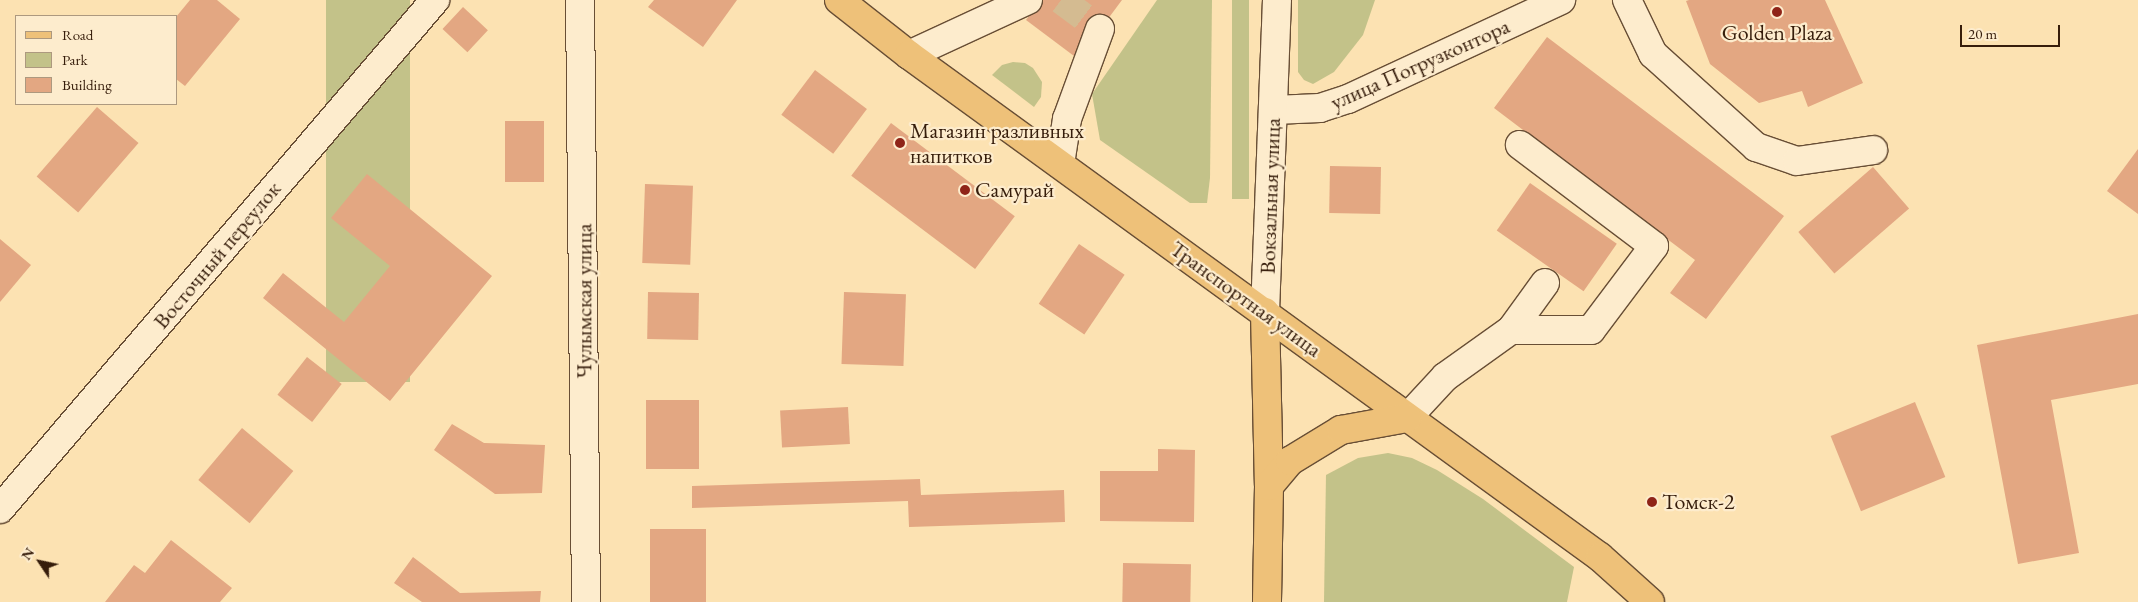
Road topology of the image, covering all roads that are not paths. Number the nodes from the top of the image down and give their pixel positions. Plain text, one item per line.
1 (435, 0) edge
2 (580, 0) edge
3 (839, 0) edge
4 (1028, 0) edge
5 (1277, 0) edge
6 (1561, 0) edge
7 (1627, 0) edge
8 (1100, 29) dead end
9 (910, 54) junction
10 (1274, 110) junction
11 (1520, 145) dead end
12 (1873, 150) dead end
13 (1060, 164) junction
14 (1545, 283) dead end
15 (1265, 312) junction
16 (1511, 330) junction
17 (1407, 418) junction
18 (1269, 486) junction
19 (0, 509) edge
20 (586, 602) edge
21 (1267, 602) edge
22 (1650, 602) edge

1 - 19 street, Восточный переулок
2 - 20 street, Чулымская улица
3 - 9 main road, Транспортная улица
4 - 9 street
5 - 10 street, Вокзальная улица
6 - 10 street, улица Погрузконтора
7 - 12 street
8 - 13 street
9 - 13 main road, Транспортная улица
10 - 15 street, Вокзальная улица
11 - 16 street
13 - 15 main road, Транспортная улица
14 - 16 street
15 - 17 main road, Транспортная улица
15 - 18 main road, Вокзальная улица
16 - 17 street
17 - 18 main road
17 - 22 main road, Транспортная улица
18 - 21 main road, Вокзальная улица

